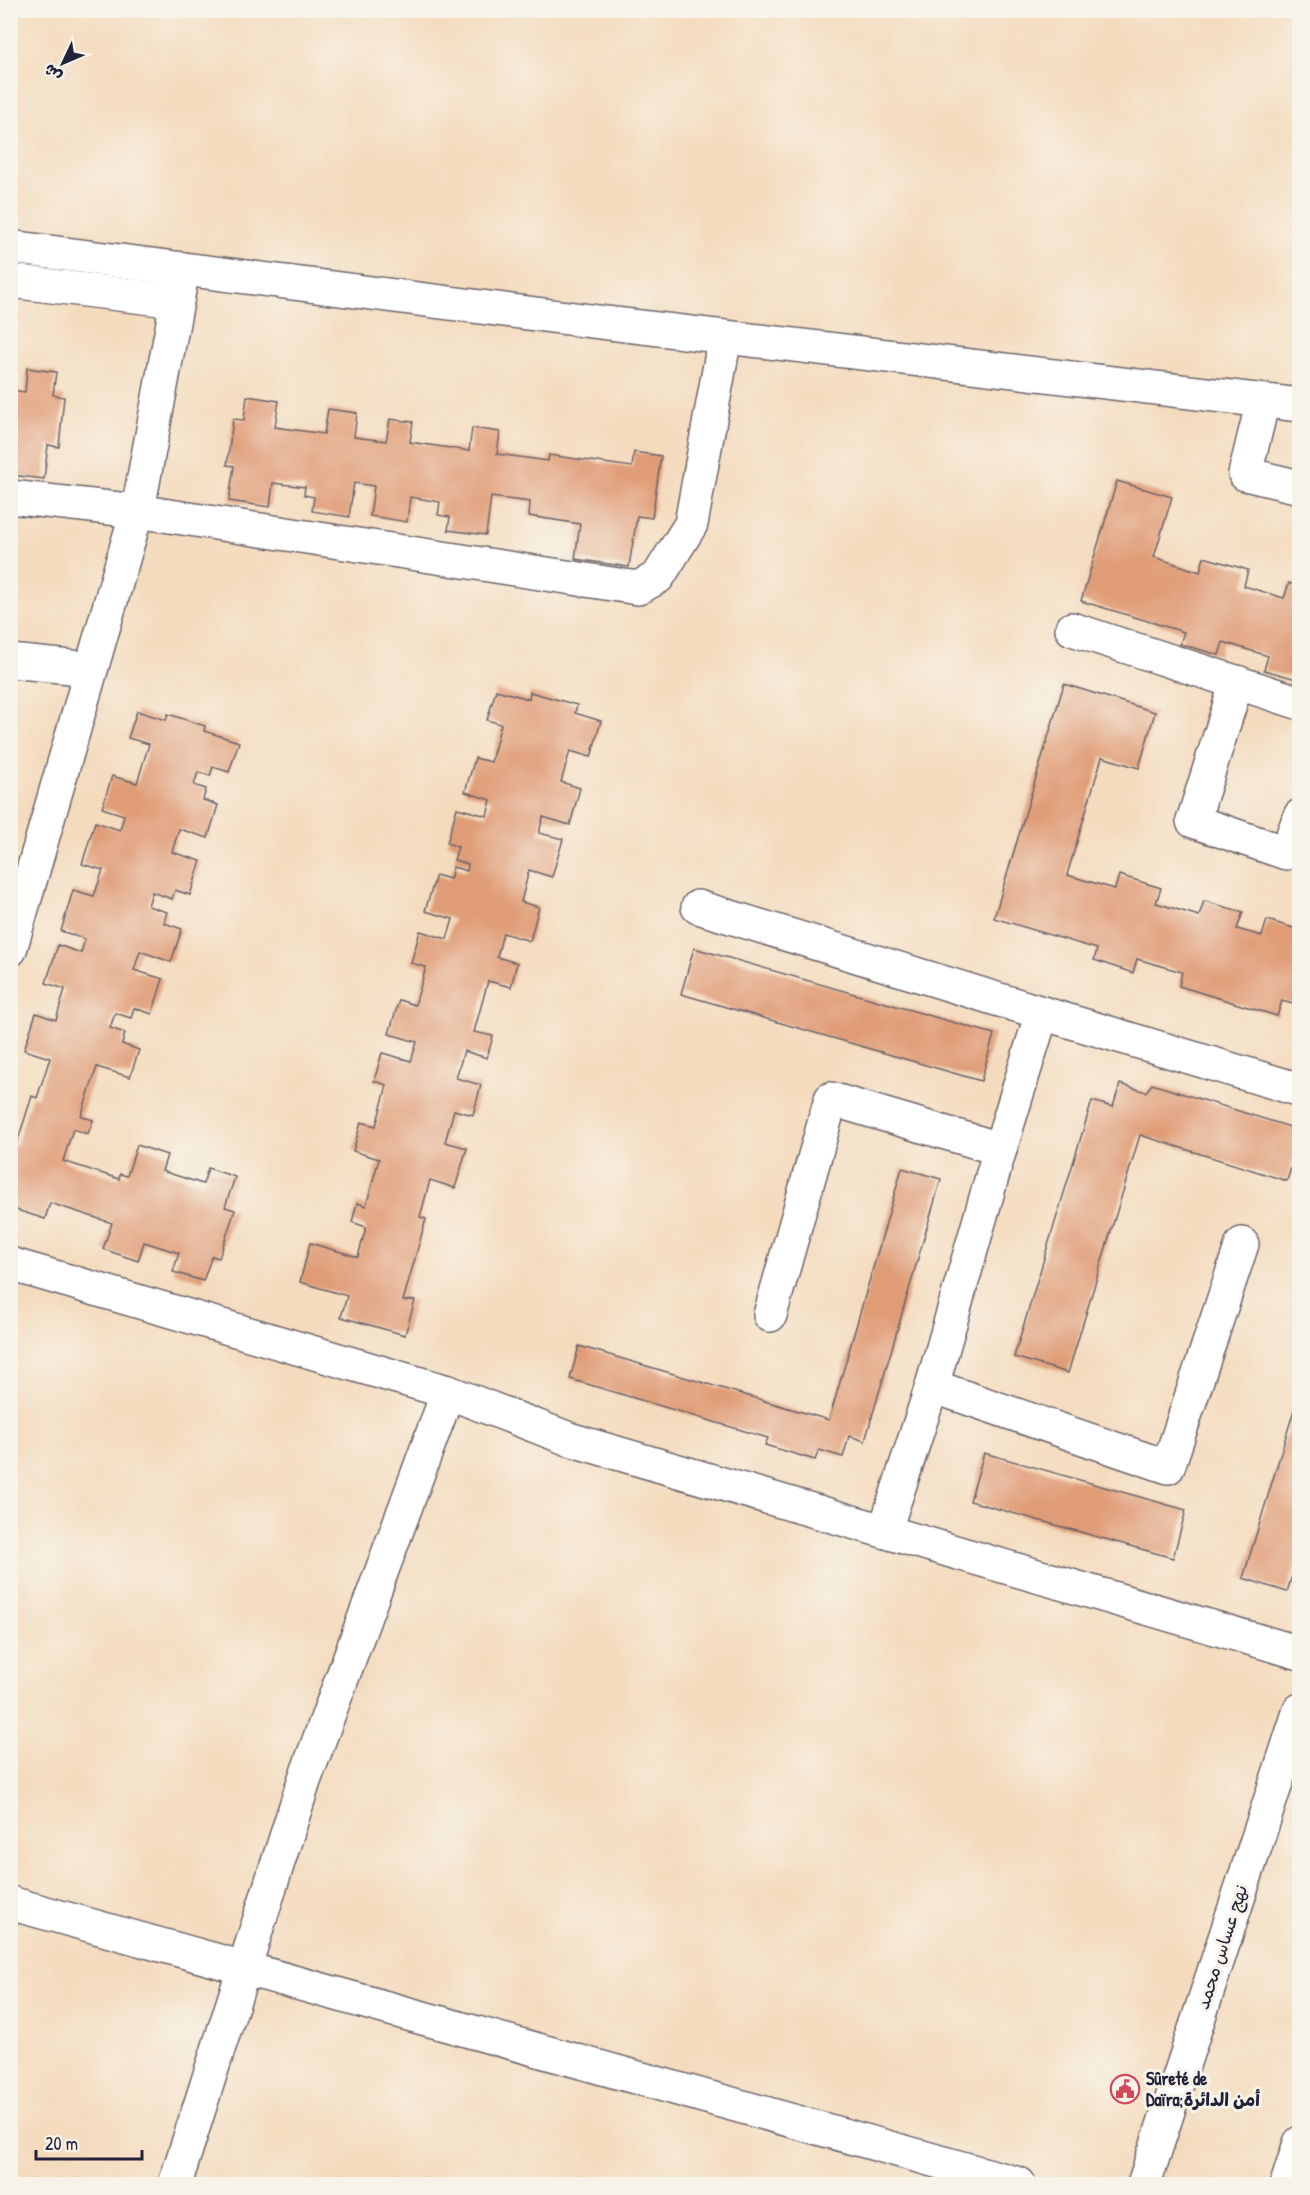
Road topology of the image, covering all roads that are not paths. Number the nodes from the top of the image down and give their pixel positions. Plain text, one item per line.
1 (10, 247) edge
2 (183, 269) junction
3 (10, 281) edge
4 (177, 301) junction
5 (725, 337) junction
6 (1263, 400) junction
7 (1299, 405) edge
8 (1299, 487) edge
9 (10, 497) edge
10 (137, 511) junction
11 (1072, 629) dead end
12 (10, 661) edge
13 (91, 669) junction
14 (1236, 682) junction
15 (1299, 703) edge
16 (1299, 816) edge
17 (698, 907) dead end
18 (10, 950) edge
19 (1042, 1013) junction
20 (1299, 1090) edge
21 (1000, 1149) junction
22 (1242, 1244) dead end
23 (10, 1264) edge
24 (770, 1314) dead end
25 (932, 1386) junction
26 (448, 1392) junction
27 (885, 1530) junction
28 (1299, 1653) edge
29 (1299, 1710) edge
30 (10, 1903) edge
31 (242, 1969) junction
32 (1299, 2143) edge
33 (175, 2184) edge
34 (1018, 2184) edge
35 (1144, 2184) edge
36 (1287, 2184) edge

1 - 2 street
2 - 4 street
2 - 5 street
3 - 4 street
4 - 10 street
5 - 6 street
5 - 10 street
6 - 7 street
6 - 8 street
9 - 10 street
10 - 13 street
11 - 14 street
12 - 13 street
13 - 18 street
14 - 15 street
14 - 16 street
17 - 19 street
19 - 20 street
19 - 21 street
21 - 24 street
21 - 25 street
22 - 25 street
23 - 26 street
25 - 27 street
26 - 27 street
26 - 31 street
27 - 28 street
29 - 35 street, نهج عساس محمد
30 - 31 street
31 - 33 street
31 - 34 street
32 - 36 street

